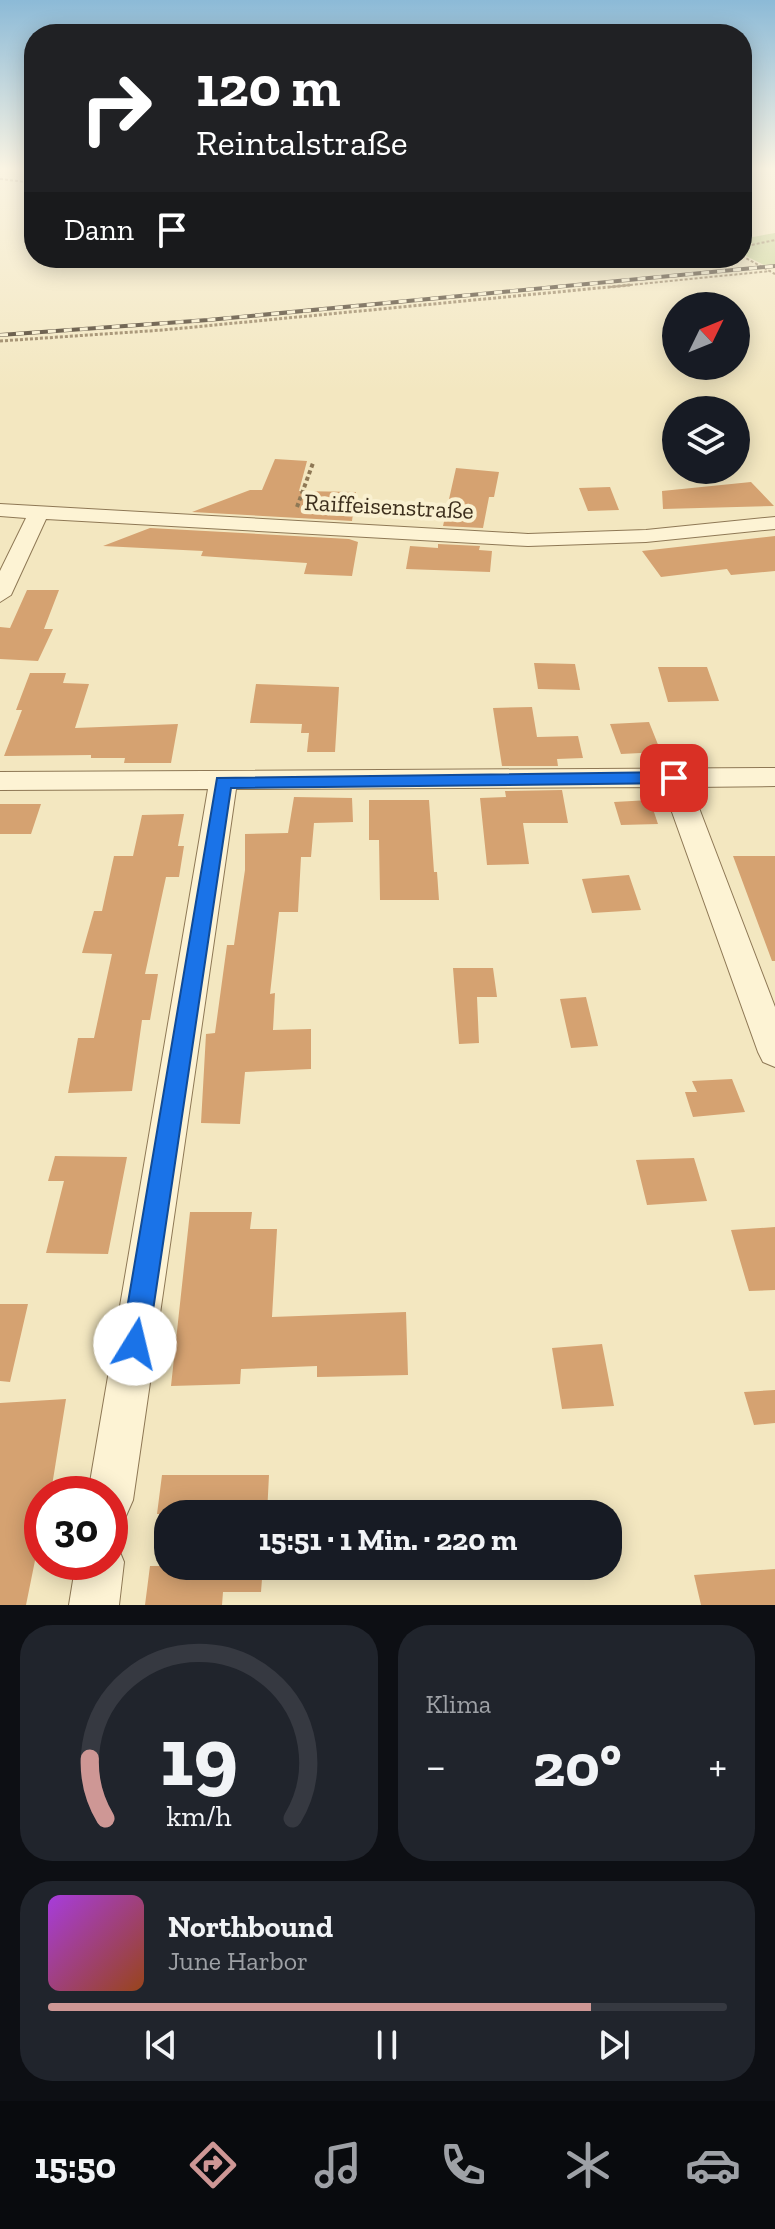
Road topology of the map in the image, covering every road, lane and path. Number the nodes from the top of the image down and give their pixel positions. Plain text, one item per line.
1 (752, 261) edge
2 (773, 273) edge
3 (0, 341) edge
4 (313, 463) dead end
5 (298, 506) dead end
6 (0, 510) edge
7 (39, 511) junction
8 (775, 523) edge
9 (0, 595) edge
10 (775, 777) edge
11 (674, 778) junction
12 (0, 781) edge
13 (223, 782) junction
14 (775, 1052) edge
15 (114, 1476) edge
16 (97, 1580) edge
17 (94, 1605) edge

1 - 2 path
2 - 3 path
4 - 5 path
6 - 7 street, Raiffeisenstraße
7 - 8 street, Raiffeisenstraße
7 - 9 street
10 - 11 street
11 - 13 street
11 - 14 street
12 - 13 street
13 - 15 street
16 - 17 street

